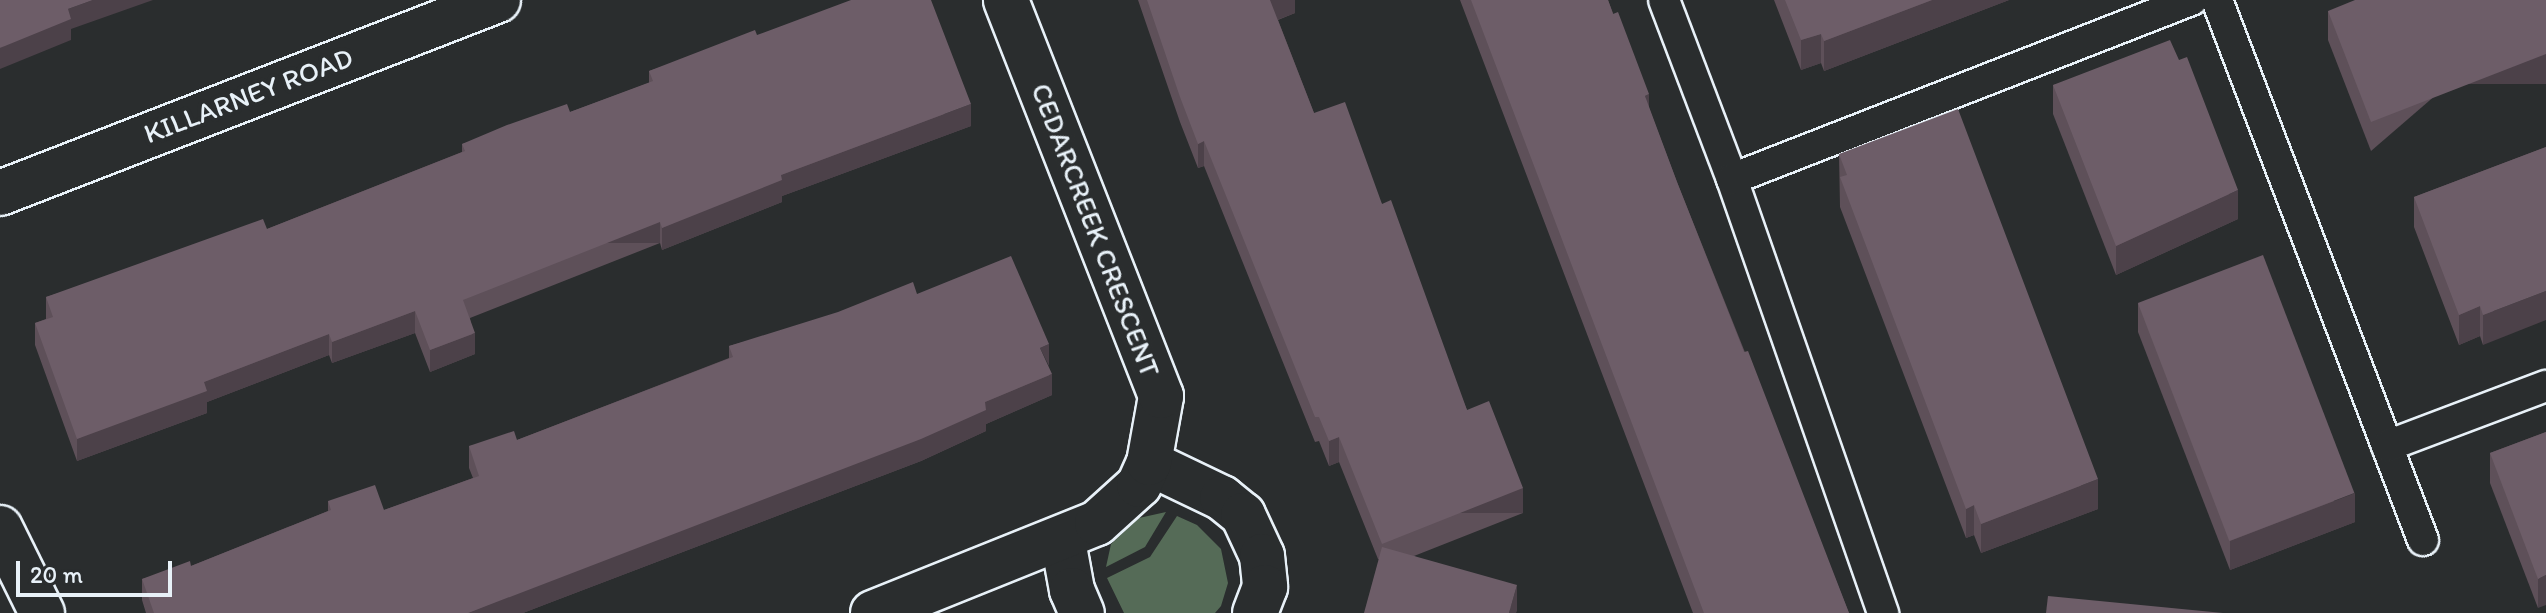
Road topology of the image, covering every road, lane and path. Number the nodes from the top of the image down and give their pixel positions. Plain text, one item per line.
1 (498, 0) edge
2 (1006, 0) edge
3 (1664, 0) edge
4 (2192, 0) edge
5 (2217, 0) edge
6 (1732, 179) junction
7 (0, 193) edge
8 (2546, 386) edge
9 (2387, 446) junction
10 (1149, 463) junction
11 (0, 528) edge
12 (2423, 540) dead end
13 (1063, 541) junction
14 (42, 613) edge
15 (873, 613) edge
16 (1082, 613) edge
17 (1255, 613) edge
18 (1883, 613) edge

1 - 7 street, KILLARNEY ROAD
2 - 10 street, CEDARCREEK CRESCENT
3 - 6 lane
4 - 6 lane
5 - 9 lane
6 - 18 lane
8 - 9 lane
9 - 12 lane
10 - 13 street, CEDARCREEK CRESCENT
10 - 17 street
11 - 14 street
13 - 15 street, CEDARCREEK CRESCENT
13 - 16 street

